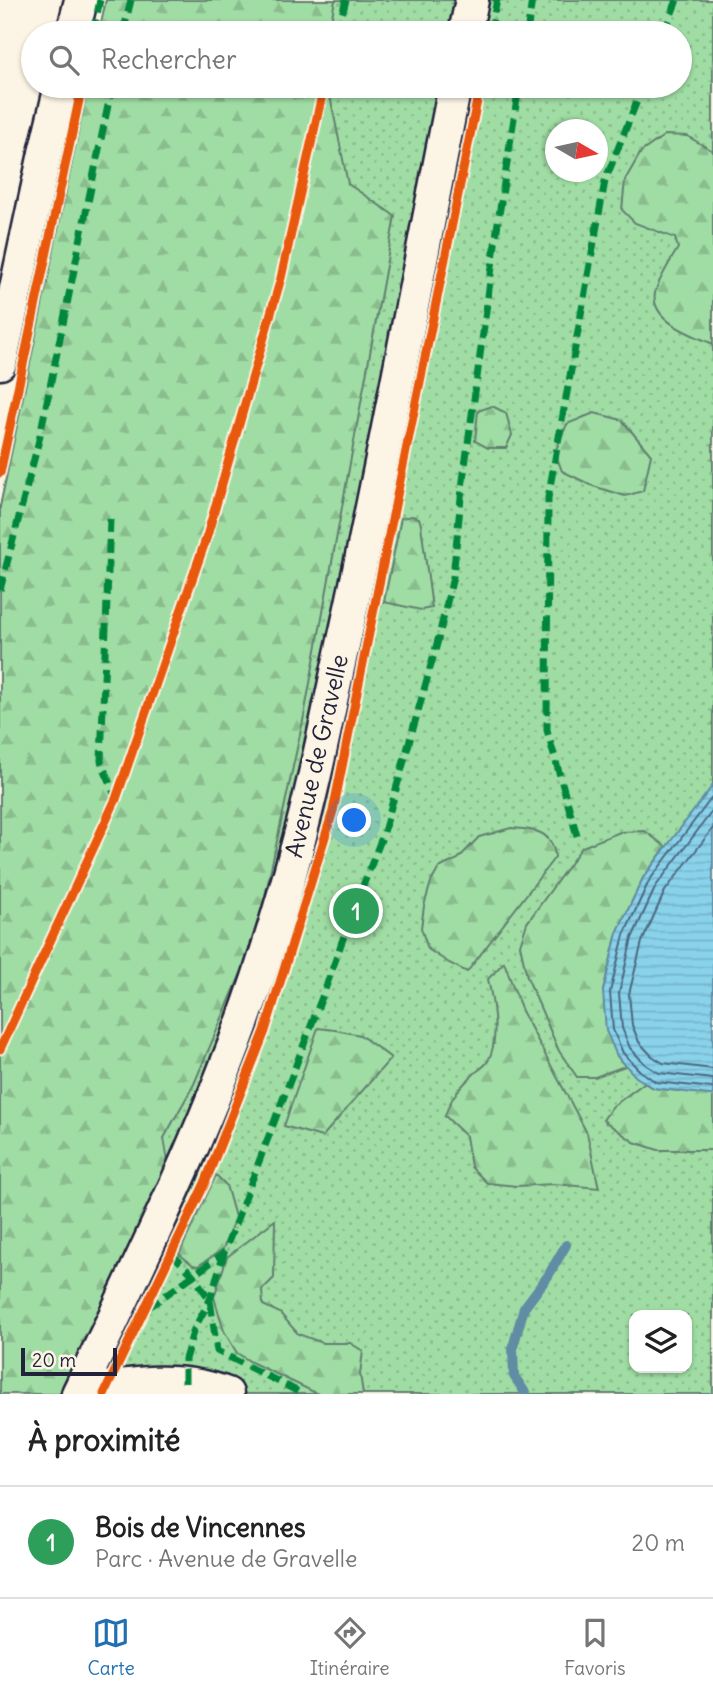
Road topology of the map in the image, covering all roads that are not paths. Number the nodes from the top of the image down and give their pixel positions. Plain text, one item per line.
1 (81, 0) edge
2 (472, 0) edge
3 (76, 21) edge
4 (468, 21) edge
5 (58, 98) edge
6 (453, 98) edge
7 (0, 363) edge
8 (145, 1388) edge
9 (78, 1393) edge
10 (227, 1394) edge

1 - 3 street
2 - 4 street
5 - 7 street
6 - 9 street, Avenue de Gravelle
8 - 9 street
8 - 10 street

